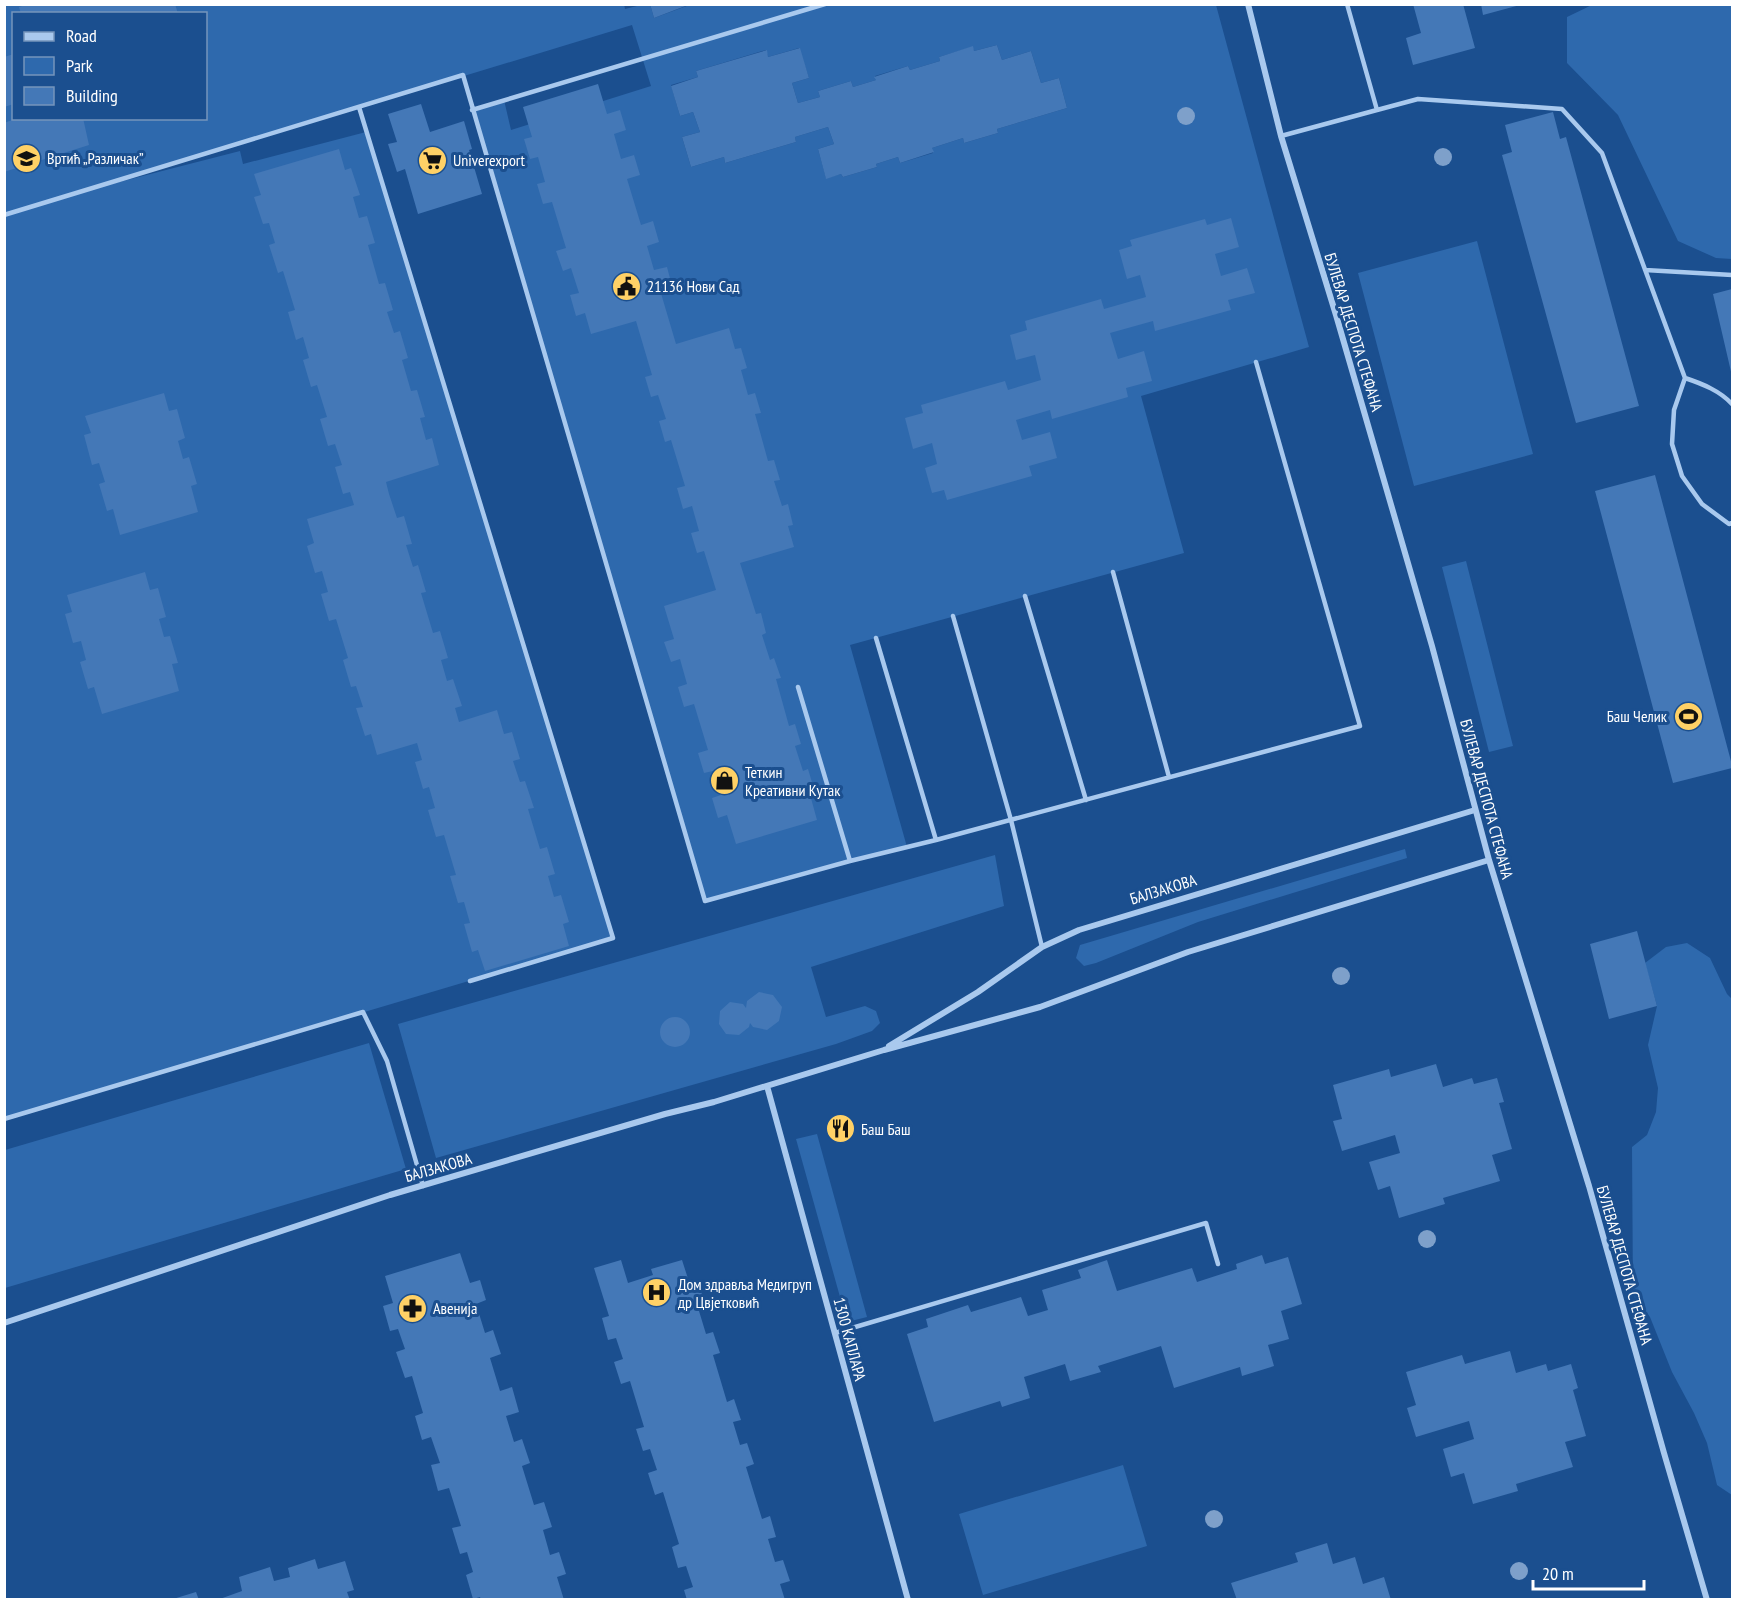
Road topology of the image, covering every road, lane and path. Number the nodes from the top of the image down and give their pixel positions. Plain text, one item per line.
1 (825, 4) edge
2 (1248, 4) edge
3 (1347, 4) edge
4 (359, 107) junction
5 (472, 110) junction
6 (1377, 110) junction
7 (1281, 136) junction
8 (4, 215) edge
9 (1645, 270) junction
10 (1732, 275) edge
11 (1256, 362) dead end
12 (1685, 378) junction
13 (1732, 404) edge
14 (1732, 523) edge
15 (1113, 572) dead end
16 (1025, 596) dead end
17 (953, 616) dead end
18 (876, 638) dead end
19 (798, 687) dead end
20 (1169, 777) junction
21 (1086, 800) junction
22 (1475, 810) junction
23 (1011, 820) junction
24 (936, 840) junction
25 (1489, 860) junction
26 (850, 861) junction
27 (1042, 947) junction
28 (470, 981) dead end
29 (884, 1050) junction
30 (767, 1086) junction
31 (4, 1119) edge
32 (423, 1186) junction
33 (1218, 1264) dead end
34 (4, 1323) edge
35 (835, 1333) junction
36 (908, 1599) edge
37 (1707, 1599) edge

1 - 5 lane
2 - 7 street, БУЛЕВАР ДЕСПОТА СТЕФАНА
3 - 6 lane
4 - 5 lane
4 - 8 lane
4 - 28 lane
5 - 26 lane
6 - 7 lane
6 - 9 lane
7 - 22 street, БУЛЕВАР ДЕСПОТА СТЕФАНА
9 - 10 lane
9 - 12 lane
11 - 20 lane
12 - 13 lane
12 - 14 lane
15 - 20 lane
16 - 21 lane
17 - 23 lane
18 - 24 lane
19 - 26 lane
20 - 21 lane
21 - 23 lane
22 - 25 street, БУЛЕВАР ДЕСПОТА СТЕФАНА
22 - 27 street, БАЛЗАКОВА
23 - 24 lane
23 - 27 lane
24 - 26 lane
25 - 29 street, БАЛЗАКОВА
25 - 37 street, БУЛЕВАР ДЕСПОТА СТЕФАНА
27 - 29 street, БАЛЗАКОВА
29 - 30 street, БАЛЗАКОВА
30 - 32 street, БАЛЗАКОВА
30 - 35 street, 1300 КАПЛАРА
31 - 32 lane
32 - 34 street, БАЛЗАКОВА
33 - 35 lane
35 - 36 street, 1300 КАПЛАРА

